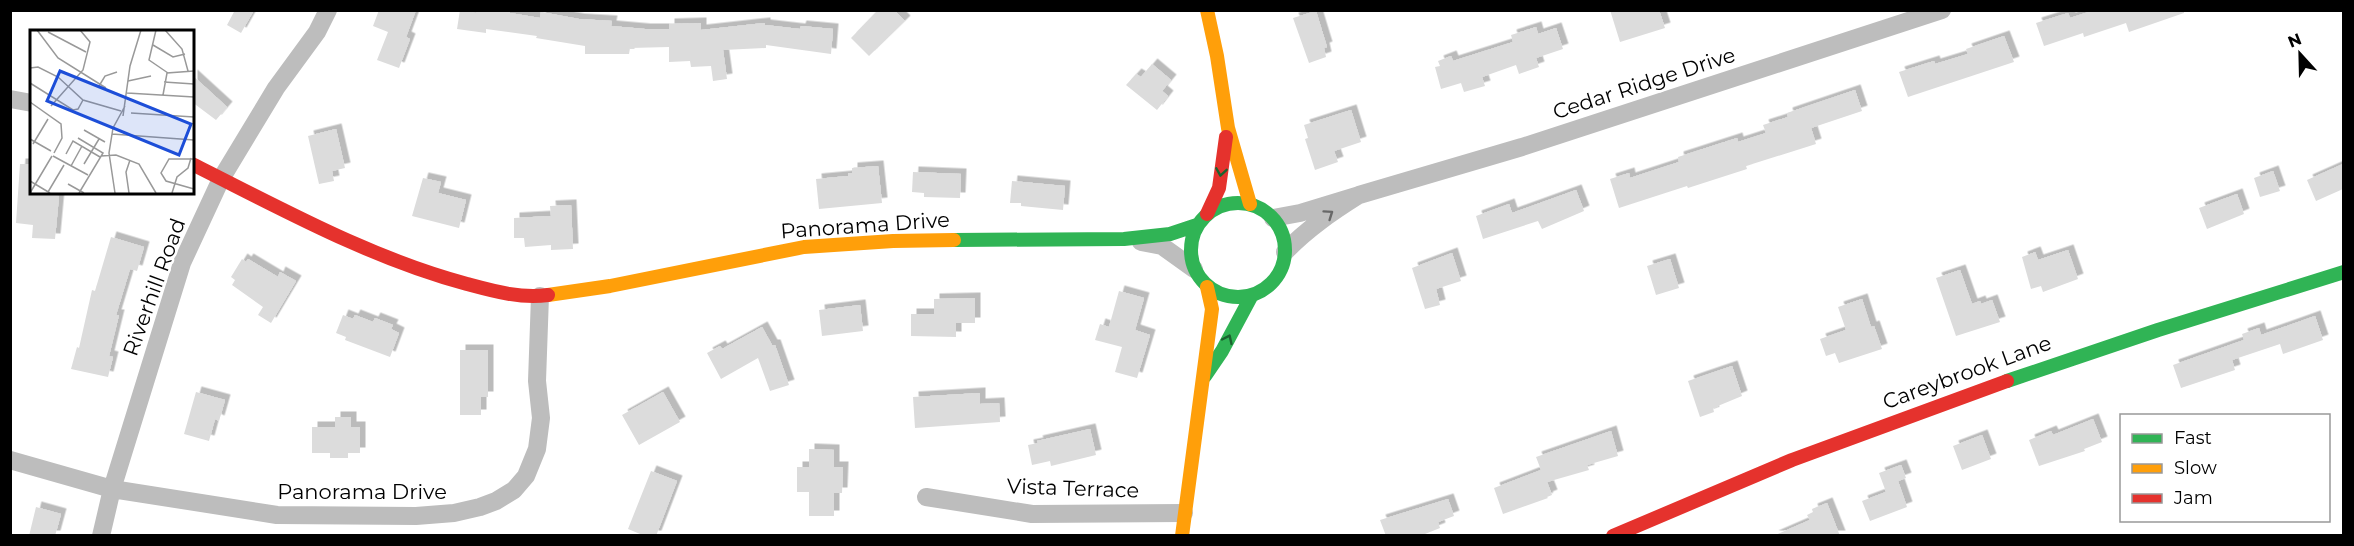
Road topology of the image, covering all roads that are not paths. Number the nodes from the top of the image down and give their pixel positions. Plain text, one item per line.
1 (328, 10) edge
2 (1207, 10) edge
3 (1942, 10) edge
4 (10, 99) edge
5 (30, 103) edge
6 (1228, 128) junction
7 (194, 165) edge
8 (221, 179) junction
9 (1359, 195) junction
10 (1250, 204) junction
11 (1207, 214) junction
12 (1273, 218) junction
13 (1197, 225) junction
14 (1124, 239) junction
15 (1285, 252) junction
16 (1194, 269) junction
17 (2343, 272) edge
18 (1207, 287) junction
19 (1252, 295) junction
20 (540, 296) junction
21 (1202, 381) junction
22 (10, 460) edge
23 (112, 489) junction
24 (926, 497) dead end
25 (1184, 513) junction
26 (101, 536) edge
27 (1182, 536) edge
28 (1613, 536) edge

1 - 8 street, Riverhill Road
2 - 6 street
3 - 9 street, Cedar Ridge Drive
4 - 5 street
6 - 10 street
6 -> 11 street
7 - 8 street, Panorama Drive
8 - 20 street, Panorama Drive
8 - 23 street, Riverhill Road
9 - 12 street, Cedar Ridge Drive
15 -> 9 street, Cedar Ridge Drive
10 - 11 street
10 - 12 street
11 - 13 street
12 - 15 street
13 - 14 street, Panorama Drive
13 - 16 street
14 - 16 street, Panorama Drive
14 - 20 street, Panorama Drive
15 - 19 street
16 - 18 street
17 - 28 street, Careybrook Lane
18 - 19 street
18 - 21 street
21 -> 19 street
20 - 23 street, Panorama Drive
21 - 25 street
22 - 23 street, Panorama Drive
23 - 26 street, Riverhill Road
24 - 25 street, Vista Terrace
25 - 27 street

